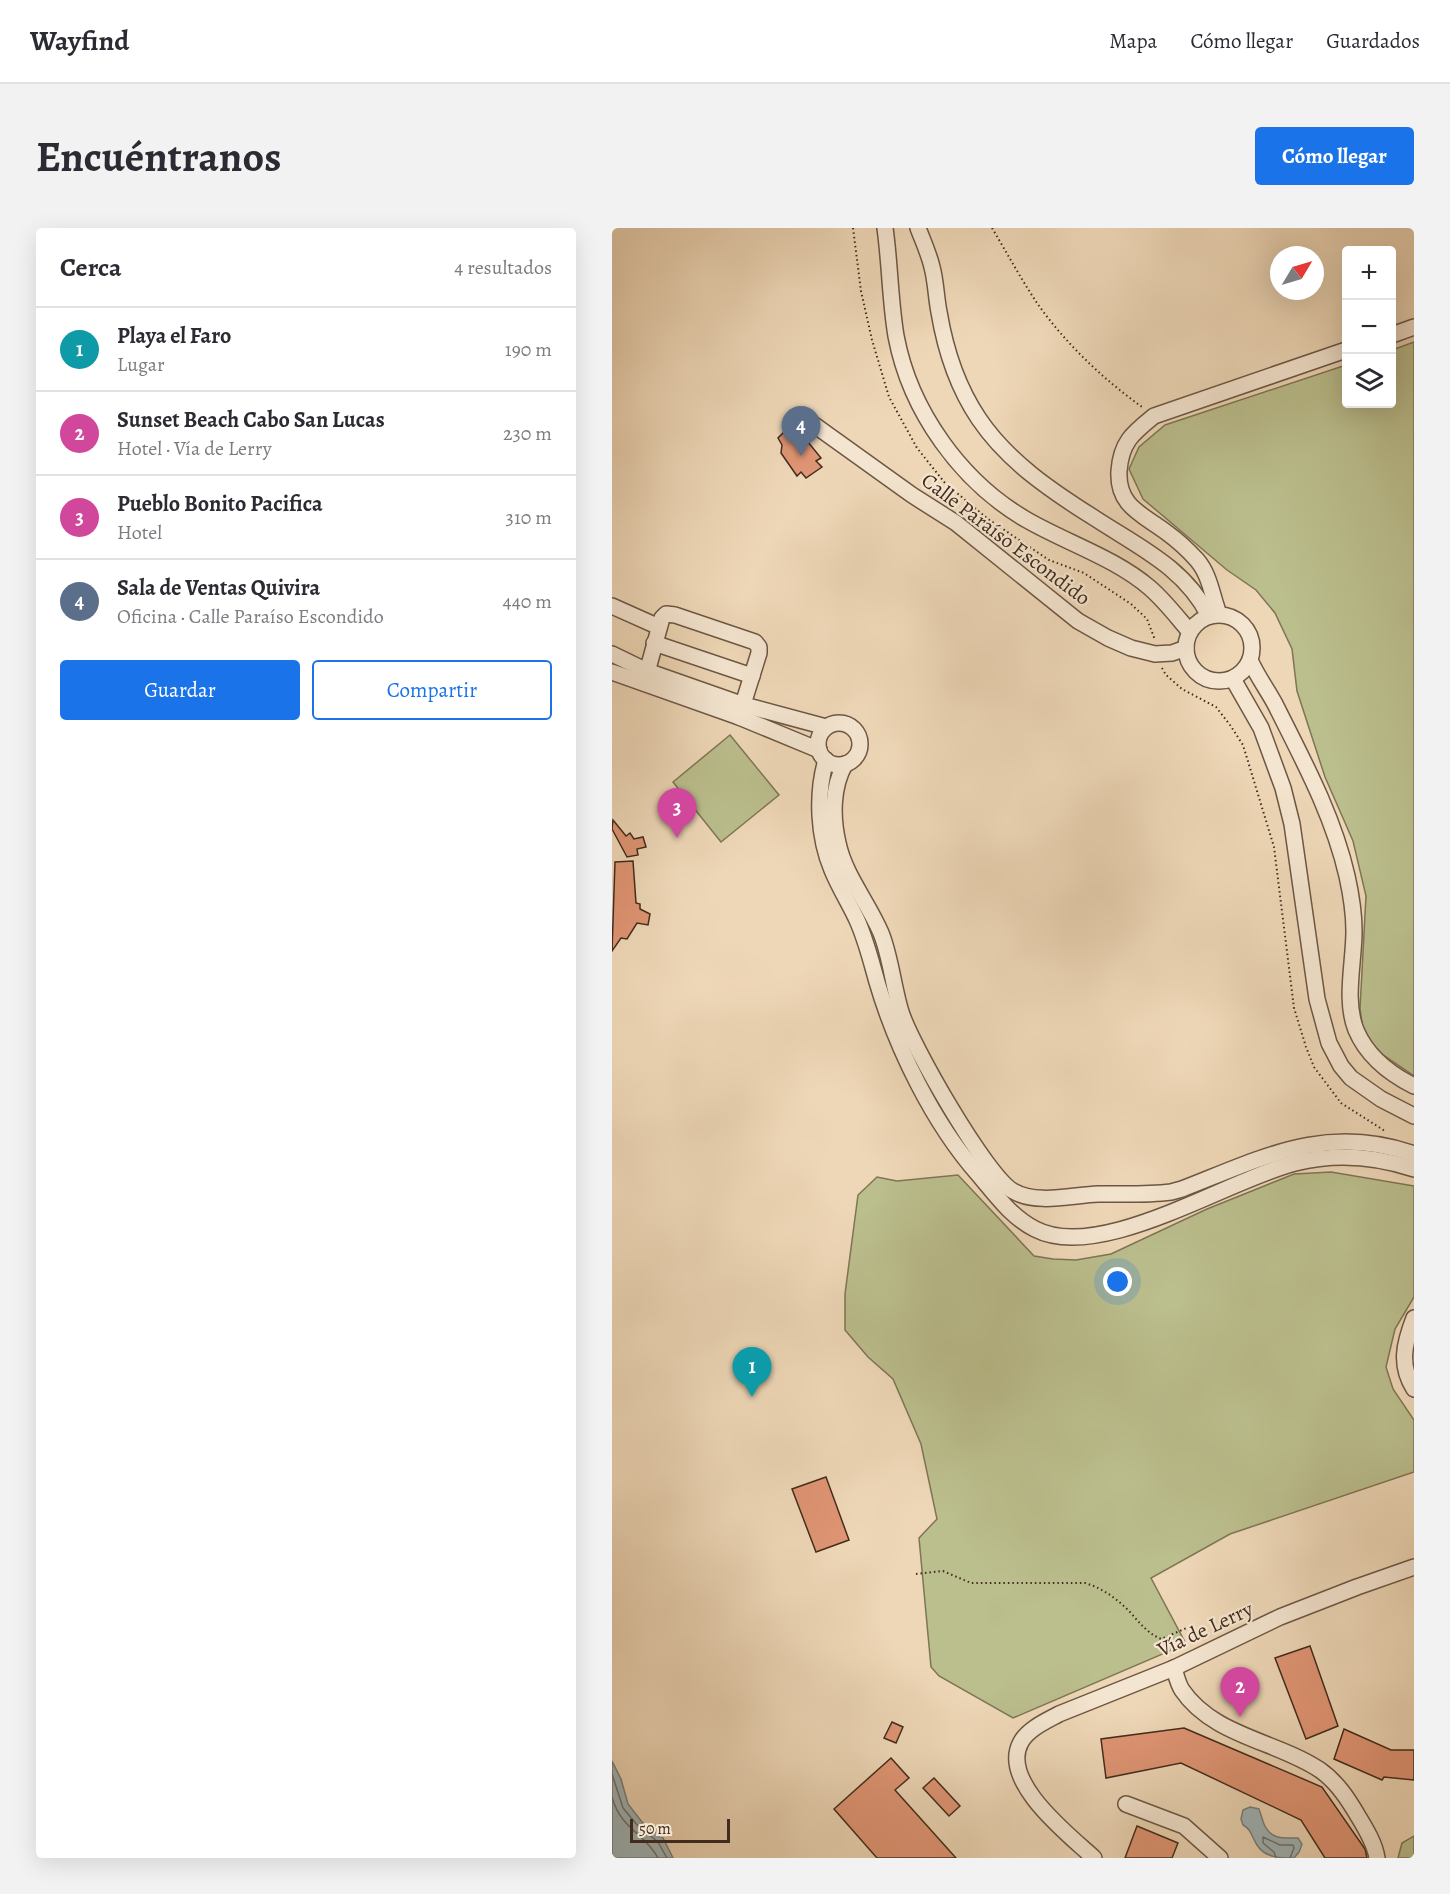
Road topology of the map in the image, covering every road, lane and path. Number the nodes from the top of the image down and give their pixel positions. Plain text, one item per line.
1 (885, 228) edge
2 (918, 228) edge
3 (992, 228) edge
4 (1414, 327) edge
5 (1396, 334) edge
6 (1342, 352) edge
7 (1154, 416) junction
8 (813, 424) dead end
9 (612, 606) edge
10 (1214, 615) junction
11 (659, 627) junction
12 (1190, 632) junction
13 (654, 643) junction
14 (1186, 648) junction
15 (612, 654) edge
16 (1155, 654) junction
17 (1250, 660) junction
18 (612, 672) edge
19 (752, 676) junction
20 (646, 677) junction
21 (1233, 679) junction
22 (741, 711) junction
23 (826, 727) junction
24 (822, 755) junction
25 (845, 764) junction
26 (1414, 1086) edge
27 (1414, 1116) edge
28 (1386, 1131) dead end
29 (1414, 1154) edge
30 (1414, 1169) edge
31 (1414, 1318) edge
32 (1414, 1389) edge
33 (1414, 1567) edge
34 (916, 1574) dead end
35 (1196, 1624) dead end
36 (1174, 1668) junction
37 (1126, 1804) dead end
38 (1094, 1858) edge
39 (1220, 1858) edge
40 (1377, 1858) edge

1 - 12 street
2 - 10 street
3 - 7 path
4 - 5 street
6 - 7 street
7 - 10 street
8 - 16 street, Calle Paraíso Escondido
9 - 11 street
10 - 12 street
10 - 17 street
11 - 13 street
11 - 19 street
12 - 14 street
13 - 19 street
13 - 20 street
14 - 16 street, Calle Paraíso Escondido
14 - 21 street
15 - 20 street
16 - 28 path
17 - 21 street
17 - 26 street
18 - 20 street
19 - 22 street
20 - 22 street
21 - 27 street
22 - 23 street
22 - 24 street
23 - 24 street
23 - 25 street
24 - 25 street
24 - 30 street
25 - 29 street
31 - 32 street
33 - 36 street, Vía de Lerry
34 - 35 path
36 - 38 street, Vía de Lerry
36 - 40 street
37 - 39 street

